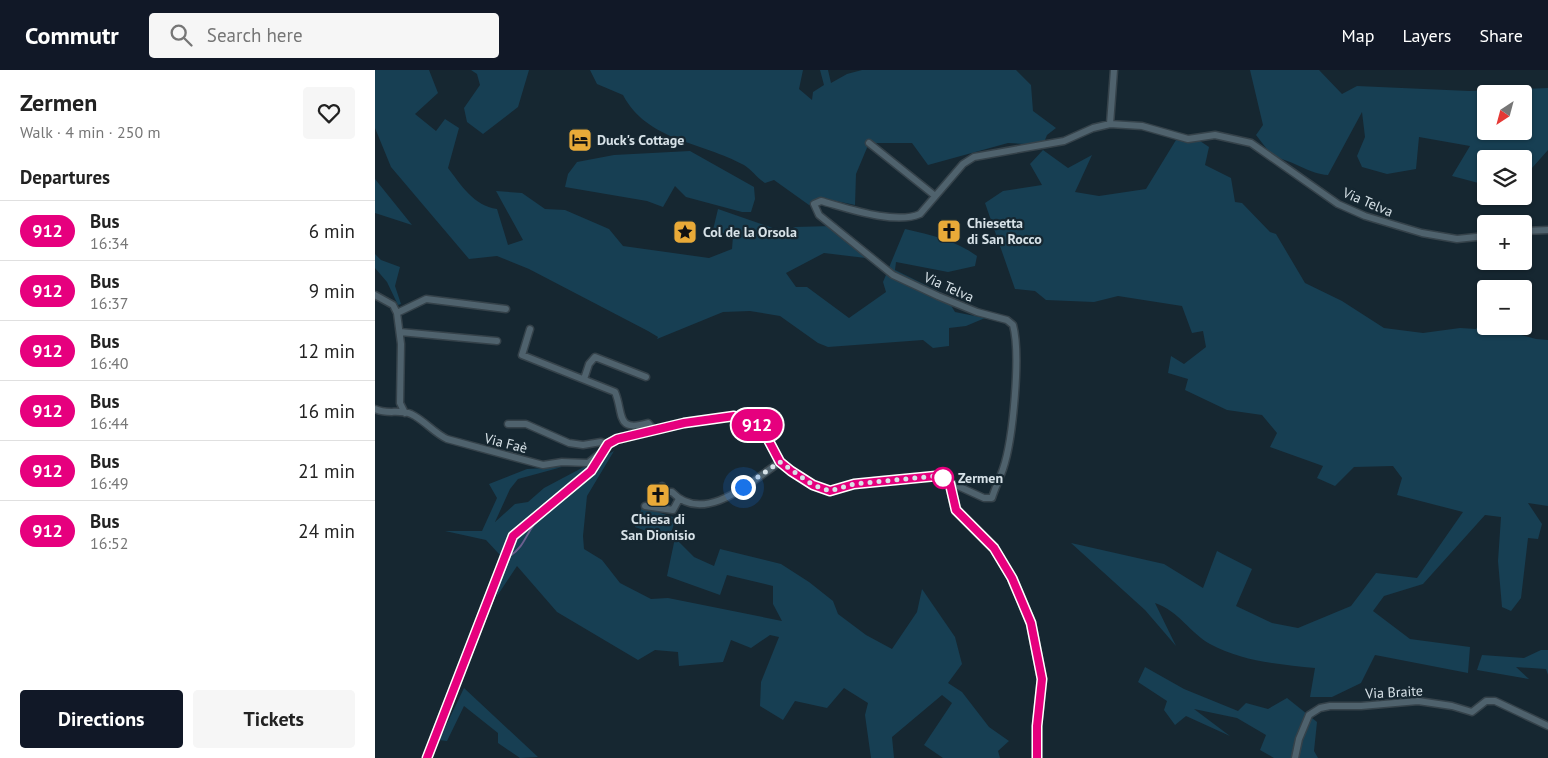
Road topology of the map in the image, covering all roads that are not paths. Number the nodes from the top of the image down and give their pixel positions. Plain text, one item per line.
1 (1114, 70) edge
2 (1110, 124) junction
3 (869, 143) dead end
4 (934, 195) junction
5 (1548, 230) edge
6 (1532, 231) edge
7 (1477, 237) edge
8 (375, 295) edge
9 (505, 309) dead end
10 (397, 313) junction
11 (530, 329) dead end
12 (400, 332) junction
13 (497, 341) dead end
14 (646, 377) dead end
15 (584, 380) junction
16 (375, 409) edge
17 (403, 412) junction
18 (508, 424) dead end
19 (654, 430) junction
20 (608, 444) junction
21 (605, 451) junction
22 (780, 462) junction
23 (950, 484) junction
24 (661, 486) dead end
25 (679, 500) junction
26 (645, 506) dead end
27 (1548, 726) edge
28 (427, 758) edge
29 (1037, 758) edge
30 (1295, 758) edge

1 - 2 street
2 - 4 street, Via Telva
2 - 7 street, Via Telva
3 - 4 street
4 - 23 street, Via Telva
5 - 6 street
8 - 10 street
9 - 10 street
10 - 12 street
11 - 15 street
12 - 13 street
12 - 17 street
14 - 15 street
15 - 19 street
16 - 17 street
17 - 21 street, Via Faè
18 - 20 street
19 - 20 street
19 - 22 street
20 - 21 street
21 - 28 street
22 - 23 street
22 - 25 street
23 - 29 main road
24 - 25 street
25 - 26 street
27 - 30 street, Via Braite

